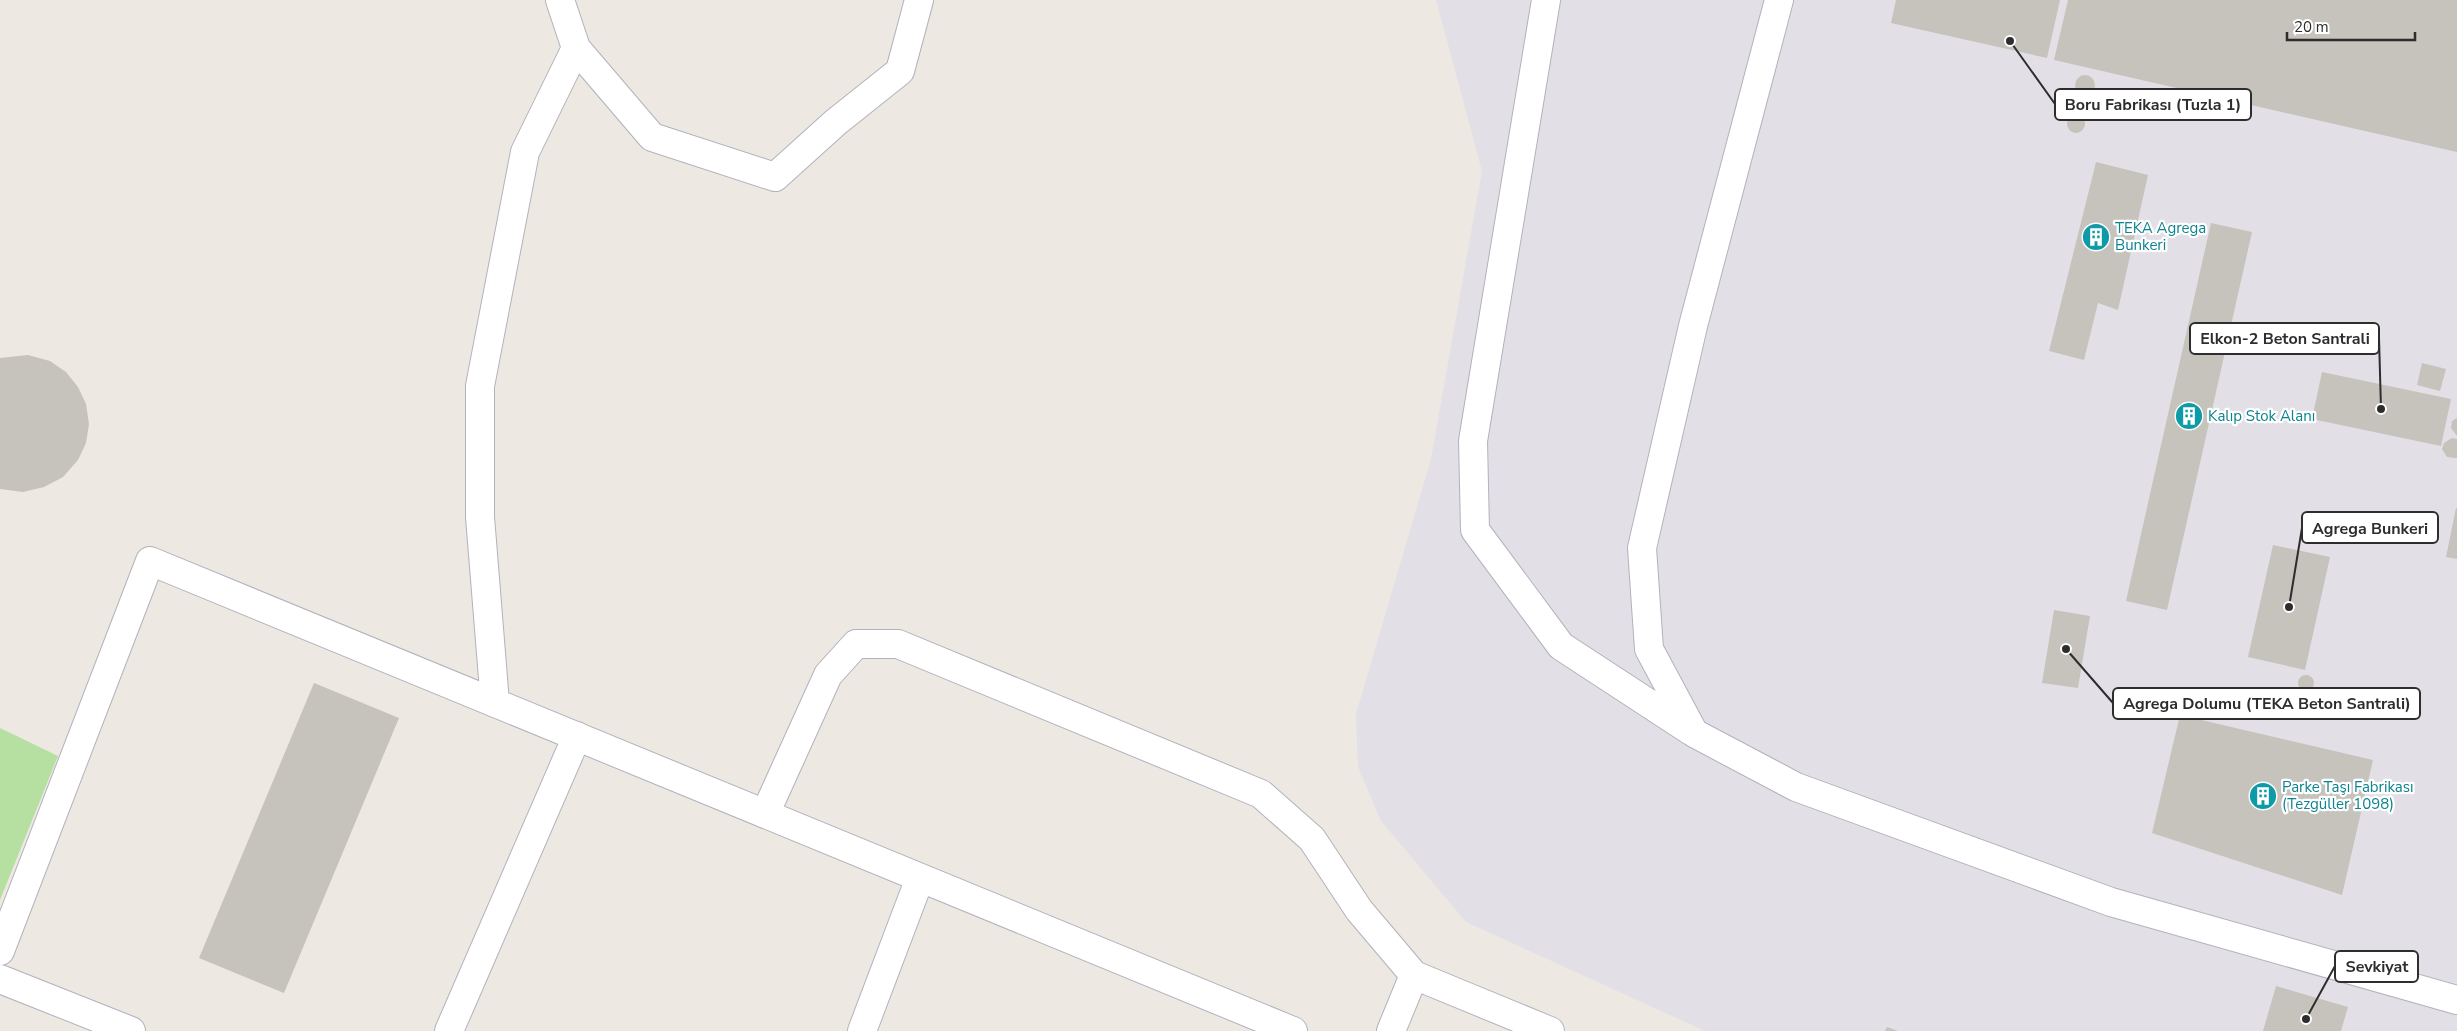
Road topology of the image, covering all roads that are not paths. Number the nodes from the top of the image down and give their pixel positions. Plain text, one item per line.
1 (560, 0) edge
2 (919, 0) edge
3 (1546, 0) edge
4 (1779, 0) edge
5 (576, 48) junction
6 (495, 703) junction
7 (1694, 733) junction
8 (577, 736) junction
9 (765, 814) junction
10 (920, 878) junction
11 (0, 951) edge
12 (1414, 975) junction
13 (0, 979) edge
14 (2457, 1000) edge
15 (130, 1031) edge
16 (449, 1031) edge
17 (862, 1031) edge
18 (1293, 1031) edge
19 (1391, 1031) edge
20 (1550, 1031) edge

1 - 5 lane
2 - 5 lane
3 - 7 lane
4 - 7 lane
5 - 6 lane
6 - 8 lane
6 - 11 lane
7 - 14 lane
8 - 9 lane
8 - 16 lane
9 - 10 lane
9 - 12 lane
10 - 17 lane
10 - 18 lane
12 - 19 lane
12 - 20 lane
13 - 15 lane

